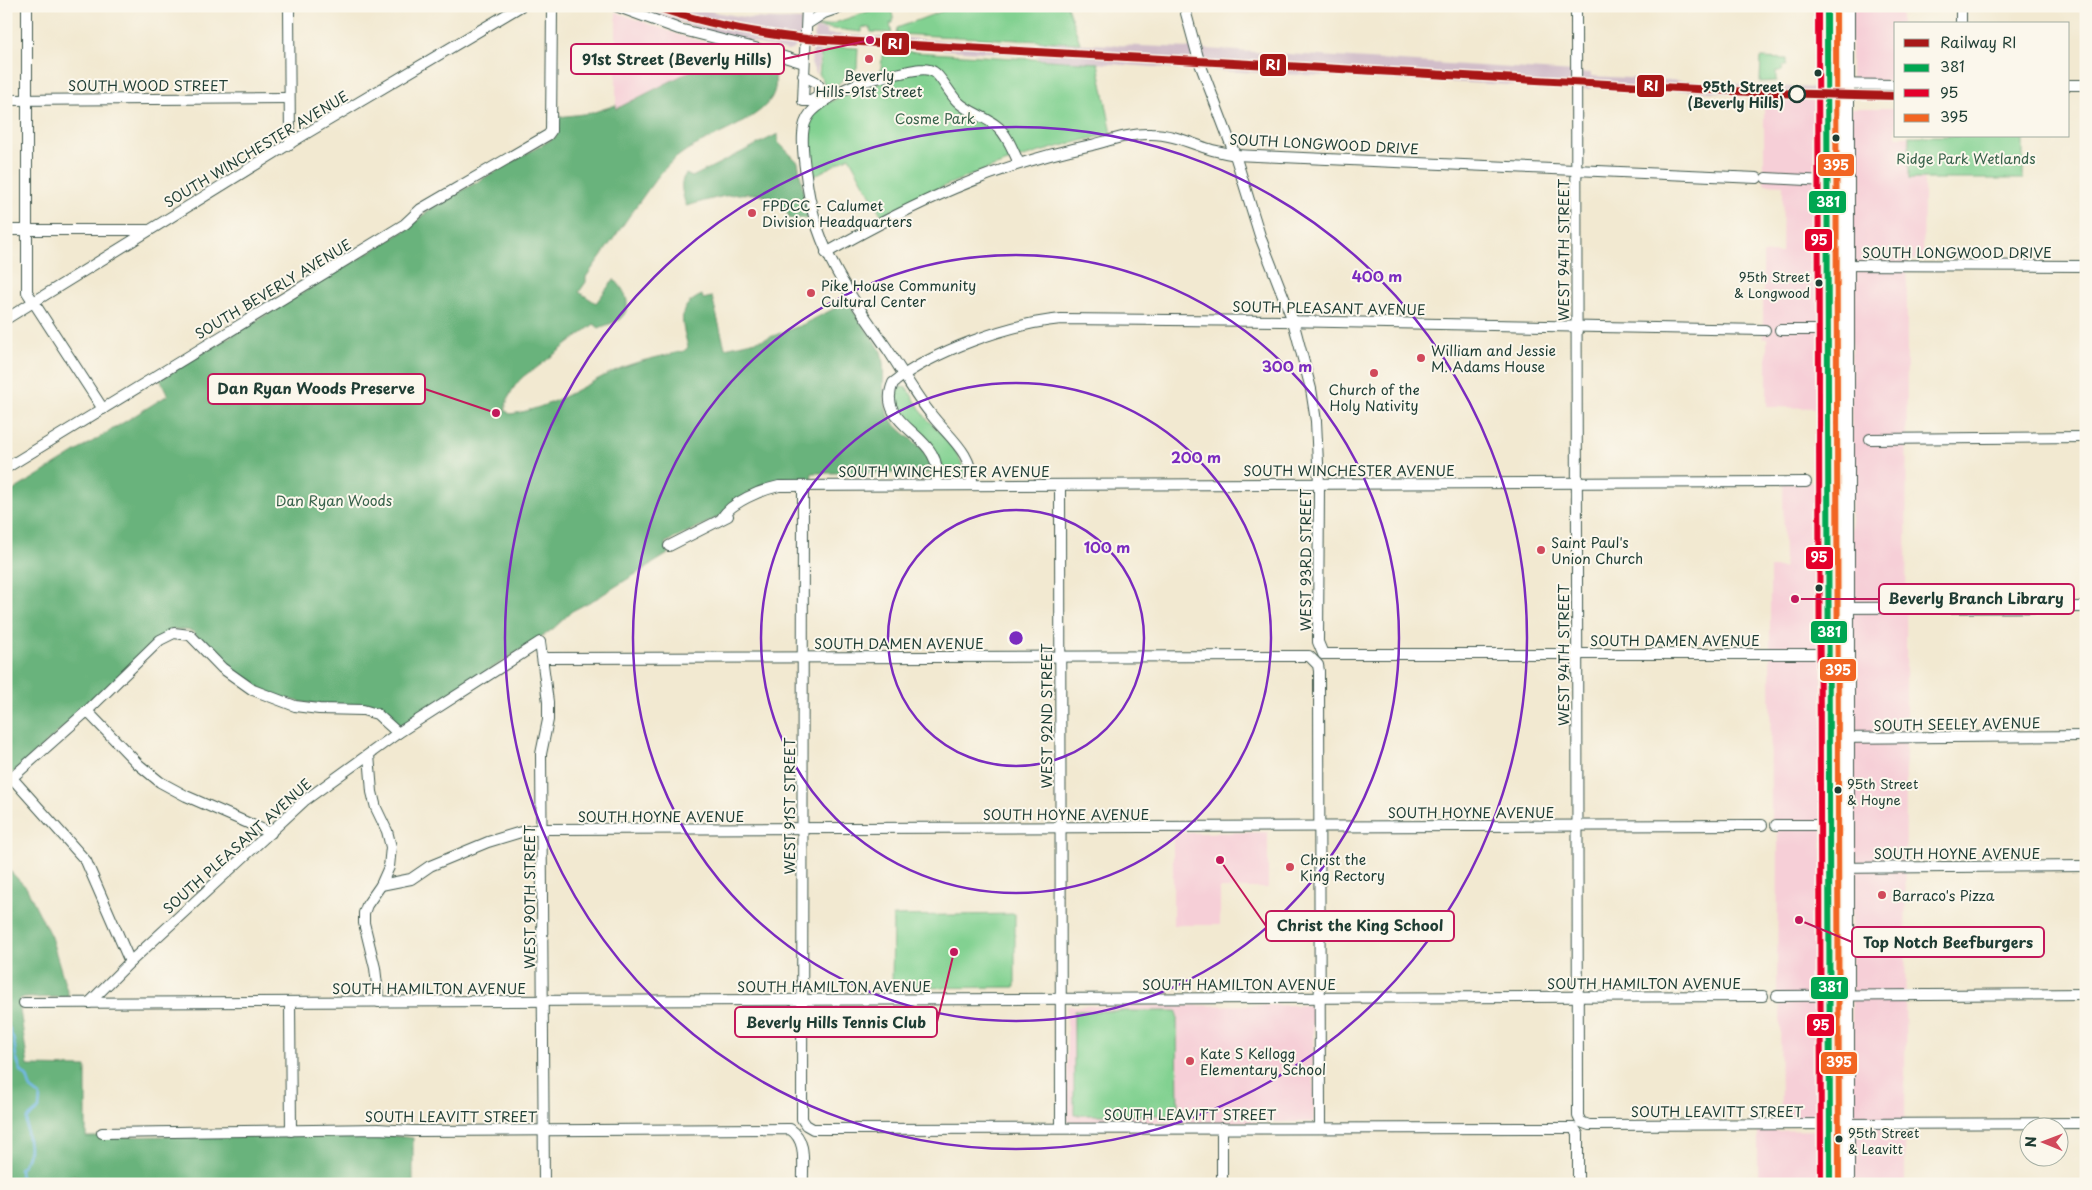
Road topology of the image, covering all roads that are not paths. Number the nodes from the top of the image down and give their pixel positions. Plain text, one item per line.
1 (27, 6) edge
2 (289, 6) edge
3 (521, 6) edge
4 (552, 6) edge
5 (616, 6) edge
6 (807, 6) edge
7 (844, 6) edge
8 (1184, 6) edge
9 (1576, 6) edge
10 (1827, 6) edge
11 (1847, 6) edge
12 (1961, 6) edge
13 (1961, 22) edge
14 (807, 24) junction
15 (804, 63) junction
16 (803, 75) junction
17 (1826, 84) junction
18 (1846, 84) junction
19 (1894, 85) edge
20 (2070, 85) edge
21 (2086, 85) edge
22 (289, 98) junction
23 (6, 100) edge
24 (27, 100) junction
25 (290, 144) junction
26 (1235, 155) junction
27 (1019, 163) junction
28 (1576, 170) junction
29 (1827, 180) junction
30 (1847, 182) junction
31 (6, 230) edge
32 (28, 230) junction
33 (148, 230) junction
34 (826, 253) junction
35 (1827, 265) junction
36 (1847, 265) junction
37 (2086, 266) edge
38 (34, 302) junction
39 (6, 318) edge
40 (1293, 321) junction
41 (1576, 327) junction
42 (1765, 330) dead end
43 (1780, 330) dead end
44 (1828, 330) junction
45 (1848, 330) junction
46 (904, 375) junction
47 (103, 409) junction
48 (2086, 437) edge
49 (1870, 439) dead end
50 (6, 468) edge
51 (1577, 482) junction
52 (1806, 482) dead end
53 (1319, 484) junction
54 (937, 485) junction
55 (972, 485) junction
56 (1060, 485) junction
57 (803, 486) junction
58 (669, 546) dead end
59 (2086, 607) edge
60 (1829, 608) junction
61 (1847, 608) junction
62 (540, 642) joint
63 (1577, 654) junction
64 (1829, 654) junction
65 (1847, 654) junction
66 (1060, 656) junction
67 (803, 657) junction
68 (1318, 657) junction
69 (543, 658) junction
70 (87, 711) junction
71 (398, 733) junction
72 (2086, 736) edge
73 (1829, 738) junction
74 (1847, 739) junction
75 (369, 755) junction
76 (9, 780) edge
77 (1319, 825) junction
78 (1762, 825) dead end
79 (1776, 825) dead end
80 (1829, 825) junction
81 (1846, 825) junction
82 (1577, 826) junction
83 (1060, 828) junction
84 (542, 830) junction
85 (803, 830) junction
86 (271, 833) junction
87 (2086, 866) edge
88 (1846, 867) junction
89 (1828, 868) junction
90 (381, 885) junction
91 (130, 962) junction
92 (2086, 994) edge
93 (1828, 995) junction
94 (1846, 995) junction
95 (1763, 996) dead end
96 (1777, 996) dead end
97 (1577, 997) junction
98 (1320, 998) junction
99 (1060, 999) junction
100 (803, 1000) junction
101 (543, 1001) junction
102 (290, 1002) junction
103 (379, 1002) junction
104 (24, 1003) dead end
105 (89, 1003) junction
106 (2086, 1123) edge
107 (1829, 1124) junction
108 (1847, 1124) junction
109 (806, 1125) joint
110 (1581, 1127) junction
111 (1061, 1128) junction
112 (1222, 1128) junction
113 (1320, 1128) junction
114 (291, 1131) junction
115 (544, 1131) junction
116 (102, 1133) dead end
117 (544, 1184) edge
118 (802, 1184) edge
119 (1222, 1184) edge
120 (1578, 1184) edge
121 (1830, 1184) edge
122 (1847, 1184) edge

1 - 24 street
2 - 22 street
3 - 25 street, SOUTH WINCHESTER AVENUE
4 - 47 street, SOUTH BEVERLY AVENUE
5 - 15 street
6 - 14 street
7 - 14 street
8 - 26 street, WEST 93RD STREET
9 - 28 street, WEST 94TH STREET
10 - 17 main road
11 - 18 main road
12 - 13 street
14 - 15 street
15 - 16 street
16 - 16 street
17 - 18 street
17 - 29 main road
18 - 19 street
18 - 30 main road
20 - 21 street
22 - 24 street, SOUTH WOOD STREET
22 - 25 street
23 - 24 street, SOUTH WOOD STREET
24 - 32 street
25 - 33 street, SOUTH WINCHESTER AVENUE
26 - 27 street, SOUTH LONGWOOD DRIVE
26 - 28 street, SOUTH LONGWOOD DRIVE
26 - 40 street, WEST 93RD STREET
27 - 34 street, SOUTH LONGWOOD DRIVE
27 - 34 street
28 - 29 street, SOUTH LONGWOOD DRIVE
28 - 41 street, WEST 94TH STREET
29 - 30 street, SOUTH LONGWOOD DRIVE
29 - 35 main road
30 - 36 main road
31 - 32 street
32 - 33 street
32 - 38 street
33 - 38 street, SOUTH WINCHESTER AVENUE
34 - 46 street
35 - 36 street, SOUTH LONGWOOD DRIVE
35 - 44 main road
36 - 37 street, SOUTH LONGWOOD DRIVE
36 - 45 main road
38 - 39 street, SOUTH WINCHESTER AVENUE
38 - 47 street
40 - 41 street, SOUTH PLEASANT AVENUE
40 - 46 street, SOUTH PLEASANT AVENUE
40 - 53 street, WEST 93RD STREET
41 - 42 street, SOUTH PLEASANT AVENUE
41 - 51 street, WEST 94TH STREET
43 - 44 street
44 - 45 street
44 - 60 main road
45 - 61 main road
46 - 54 street
46 - 55 street
47 - 50 street, SOUTH BEVERLY AVENUE
48 - 49 street
51 - 52 street, SOUTH WINCHESTER AVENUE
51 - 53 street, SOUTH WINCHESTER AVENUE
51 - 63 street, WEST 94TH STREET
53 - 56 street, SOUTH WINCHESTER AVENUE
53 - 68 street, WEST 93RD STREET
54 - 55 street, SOUTH WINCHESTER AVENUE
54 - 57 street, SOUTH WINCHESTER AVENUE
55 - 56 street, SOUTH WINCHESTER AVENUE
56 - 66 street, WEST 92ND STREET
57 - 58 street
57 - 67 street, WEST 91ST STREET
59 - 61 street
60 - 61 street
60 - 64 main road
61 - 65 main road
62 - 69 street, WEST 90TH STREET
62 - 71 street, SOUTH PLEASANT AVENUE
63 - 64 street, SOUTH DAMEN AVENUE
63 - 68 street, SOUTH DAMEN AVENUE
63 - 82 street, WEST 94TH STREET
64 - 65 street, SOUTH DAMEN AVENUE
64 - 73 main road
65 - 74 main road
66 - 67 street, SOUTH DAMEN AVENUE
66 - 68 street, SOUTH DAMEN AVENUE
66 - 83 street, WEST 92ND STREET
67 - 69 street, SOUTH DAMEN AVENUE
67 - 85 street, WEST 91ST STREET
68 - 77 street, WEST 93RD STREET
69 - 84 street, WEST 90TH STREET
70 - 71 street
70 - 76 street
70 - 86 street
71 - 75 street, SOUTH PLEASANT AVENUE
72 - 74 street, SOUTH SEELEY AVENUE
73 - 74 street, SOUTH SEELEY AVENUE
73 - 80 main road
74 - 81 main road
75 - 86 street, SOUTH PLEASANT AVENUE
75 - 90 street
76 - 91 street
77 - 82 street, SOUTH HOYNE AVENUE
77 - 83 street, SOUTH HOYNE AVENUE
77 - 98 street, WEST 93RD STREET
78 - 82 street, SOUTH HOYNE AVENUE
79 - 80 street
80 - 81 street
80 - 89 main road
81 - 88 main road
82 - 97 street, WEST 94TH STREET
83 - 85 street, SOUTH HOYNE AVENUE
83 - 99 street, WEST 92ND STREET
84 - 85 street, SOUTH HOYNE AVENUE
84 - 90 street, SOUTH HOYNE AVENUE
84 - 101 street, WEST 90TH STREET
85 - 100 street, WEST 91ST STREET
86 - 91 street, SOUTH PLEASANT AVENUE
87 - 88 street, SOUTH HOYNE AVENUE
88 - 89 street, SOUTH HOYNE AVENUE
88 - 94 main road
89 - 93 main road
90 - 103 street
91 - 105 street, SOUTH PLEASANT AVENUE
92 - 94 street
93 - 94 street
93 - 96 street
93 - 107 main road
94 - 108 main road
95 - 97 street, SOUTH HAMILTON AVENUE
97 - 98 street, SOUTH HAMILTON AVENUE
97 - 110 street, WEST 94TH STREET
98 - 99 street, SOUTH HAMILTON AVENUE
98 - 113 street, WEST 93RD STREET
99 - 100 street, SOUTH HAMILTON AVENUE
99 - 111 street, WEST 92ND STREET
100 - 101 street, SOUTH HAMILTON AVENUE
100 - 109 street, WEST 91ST STREET
101 - 103 street, SOUTH HAMILTON AVENUE
101 - 115 street, WEST 90TH STREET
102 - 103 street, SOUTH HAMILTON AVENUE
102 - 105 street, SOUTH HAMILTON AVENUE
102 - 114 street
104 - 105 street, SOUTH HAMILTON AVENUE
106 - 108 street, SOUTH LEAVITT STREET
107 - 108 street, SOUTH LEAVITT STREET
107 - 110 street, SOUTH LEAVITT STREET
107 - 121 main road
108 - 122 main road
109 - 111 street, SOUTH LEAVITT STREET
110 - 113 street, SOUTH LEAVITT STREET
110 - 120 street, WEST 94TH STREET
111 - 112 street, SOUTH LEAVITT STREET
112 - 113 street, SOUTH LEAVITT STREET
112 - 119 street
114 - 115 street, SOUTH LEAVITT STREET
114 - 116 street, SOUTH LEAVITT STREET
115 - 117 street, WEST 90TH STREET
115 - 118 street, SOUTH LEAVITT STREET

